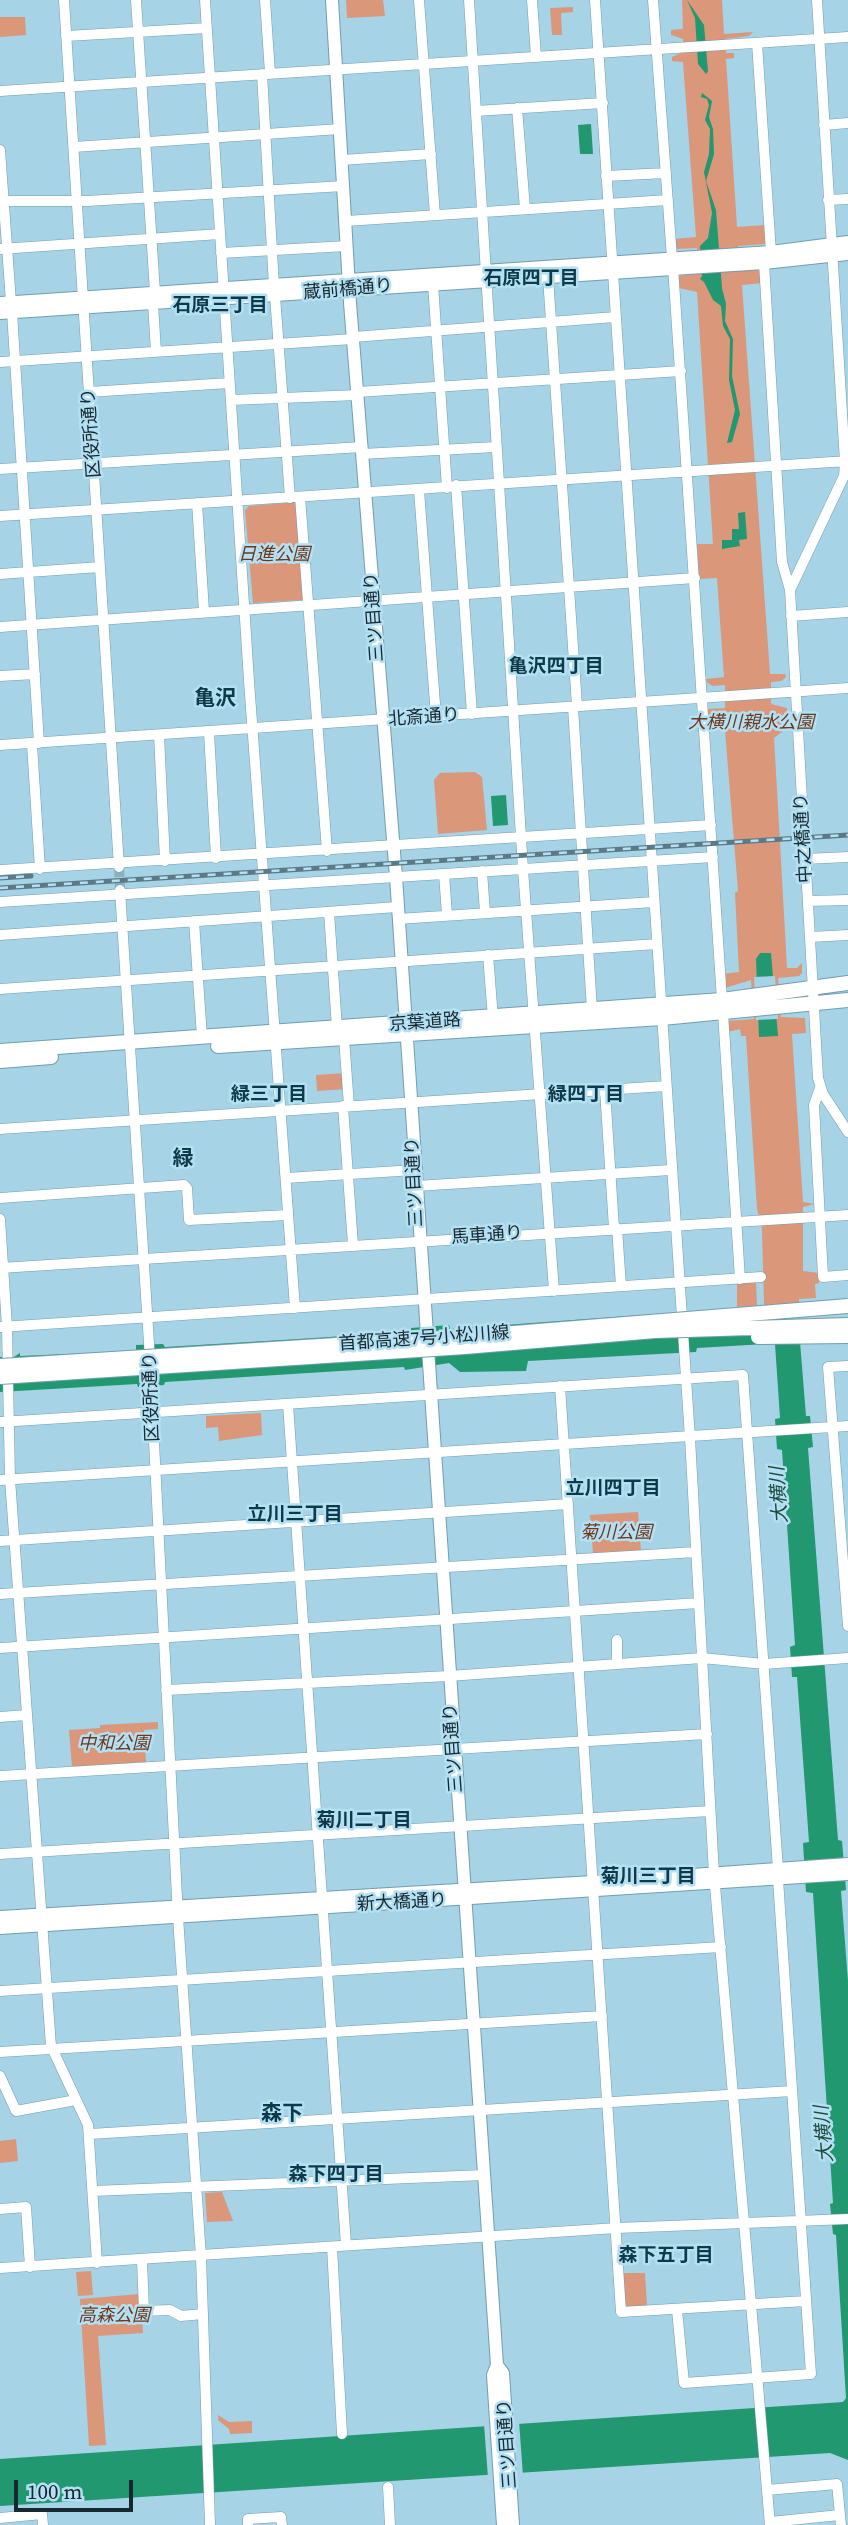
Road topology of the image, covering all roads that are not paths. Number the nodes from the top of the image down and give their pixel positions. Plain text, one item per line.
1 (64, 0) edge
2 (135, 0) edge
3 (205, 0) edge
4 (265, 0) edge
5 (332, 0) edge
6 (419, 0) edge
7 (469, 0) edge
8 (532, 0) edge
9 (596, 0) edge
10 (653, 0) edge
11 (817, 0) edge
12 (207, 28) junction
13 (137, 32) junction
14 (66, 37) junction
15 (848, 37) edge
16 (819, 39) junction
17 (757, 43) junction
18 (657, 48) junction
19 (600, 51) junction
20 (536, 57) junction
21 (474, 60) junction
22 (424, 63) junction
23 (336, 69) junction
24 (266, 73) junction
25 (209, 77) junction
26 (141, 81) junction
27 (70, 86) junction
28 (0, 91) edge
29 (603, 103) junction
30 (517, 108) junction
31 (476, 111) junction
32 (848, 123) edge
33 (824, 125) junction
34 (340, 129) junction
35 (266, 134) junction
36 (214, 139) junction
37 (145, 143) junction
38 (74, 147) junction
39 (0, 150) edge
40 (431, 153) junction
41 (342, 160) junction
42 (666, 173) junction
43 (606, 176) junction
44 (344, 186) junction
45 (269, 190) junction
46 (218, 193) junction
47 (149, 198) junction
48 (848, 199) edge
49 (668, 200) junction
50 (828, 200) junction
51 (2, 201) edge
52 (78, 201) junction
53 (608, 204) junction
54 (525, 209) junction
55 (484, 212) junction
56 (435, 215) junction
57 (346, 221) junction
58 (220, 234) junction
59 (151, 241) junction
60 (848, 242) edge
61 (81, 245) junction
62 (347, 246) junction
63 (3, 248) edge
64 (831, 249) junction
65 (272, 252) junction
66 (220, 253) junction
67 (848, 254) edge
68 (768, 257) junction
69 (673, 263) junction
70 (612, 267) junction
71 (486, 276) junction
72 (548, 277) junction
73 (349, 284) junction
74 (433, 284) junction
75 (275, 291) junction
76 (223, 293) junction
77 (154, 298) junction
78 (84, 302) junction
79 (6, 307) edge
80 (615, 317) junction
81 (551, 322) junction
82 (488, 325) junction
83 (436, 329) junction
84 (353, 338) junction
85 (279, 344) junction
86 (227, 347) junction
87 (156, 352) junction
88 (87, 356) junction
89 (15, 361) junction
90 (0, 362) edge
91 (681, 371) junction
92 (844, 372) edge
93 (619, 375) junction
94 (555, 380) junction
95 (492, 382) junction
96 (229, 383) junction
97 (440, 386) junction
98 (89, 391) junction
99 (358, 394) junction
100 (282, 398) junction
101 (231, 400) junction
102 (496, 447) junction
103 (444, 450) junction
104 (286, 451) junction
105 (362, 451) junction
106 (234, 454) junction
107 (94, 463) junction
108 (847, 465) edge
109 (21, 467) junction
110 (776, 467) junction
111 (0, 469) edge
112 (688, 472) junction
113 (626, 476) junction
114 (561, 480) junction
115 (499, 483) junction
116 (451, 487) junction
117 (419, 490) junction
118 (366, 494) junction
119 (295, 498) junction
120 (238, 501) junction
121 (197, 503) junction
122 (96, 509) junction
123 (24, 515) junction
124 (0, 516) edge
125 (100, 567) junction
126 (28, 572) junction
127 (0, 574) edge
128 (695, 578) junction
129 (633, 582) junction
130 (569, 587) junction
131 (790, 590) junction
132 (506, 591) junction
133 (463, 593) junction
134 (427, 596) junction
135 (374, 600) junction
136 (308, 605) junction
137 (245, 609) junction
138 (204, 611) junction
139 (848, 612) edge
140 (791, 616) junction
141 (103, 619) junction
142 (32, 625) junction
143 (0, 627) edge
144 (35, 674) junction
145 (0, 676) edge
146 (848, 688) edge
147 (796, 691) junction
148 (705, 698) junction
149 (641, 702) junction
150 (575, 706) junction
151 (513, 711) junction
152 (472, 714) junction
153 (436, 717) junction
154 (383, 720) junction
155 (317, 725) junction
156 (253, 729) junction
157 (209, 732) junction
158 (159, 735) junction
159 (111, 738) junction
160 (36, 743) junction
161 (0, 745) edge
162 (711, 825) junction
163 (649, 829) junction
164 (581, 834) junction
165 (521, 838) junction
166 (393, 846) junction
167 (327, 851) junction
168 (262, 855) junction
169 (713, 857) junction
170 (848, 857) edge
171 (216, 858) junction
172 (805, 859) junction
173 (651, 860) junction
174 (165, 861) junction
175 (119, 865) junction
176 (583, 865) junction
177 (40, 869) junction
178 (523, 869) junction
179 (0, 870) edge
180 (482, 871) junction
181 (443, 874) junction
182 (396, 877) junction
183 (264, 885) junction
184 (121, 892) junction
185 (848, 900) edge
186 (808, 901) junction
187 (0, 902) edge
188 (654, 902) junction
189 (585, 906) junction
190 (527, 910) junction
191 (329, 912) junction
192 (398, 913) junction
193 (485, 913) junction
194 (447, 915) junction
195 (266, 917) junction
196 (194, 921) junction
197 (123, 926) junction
198 (0, 935) edge
199 (848, 935) edge
200 (810, 937) junction
201 (657, 944) junction
202 (588, 948) junction
203 (530, 952) junction
204 (488, 955) junction
205 (401, 961) junction
206 (333, 966) junction
207 (269, 970) junction
208 (198, 975) junction
209 (126, 980) junction
210 (848, 983) edge
211 (812, 986) junction
212 (0, 989) edge
213 (781, 998) junction
214 (848, 1000) edge
215 (813, 1002) junction
216 (722, 1007) junction
217 (592, 1010) junction
218 (661, 1011) junction
219 (493, 1018) junction
220 (534, 1021) junction
221 (405, 1029) junction
222 (341, 1033) junction
223 (202, 1037) junction
224 (275, 1038) junction
225 (130, 1047) junction
226 (0, 1051) edge
227 (0, 1061) edge
228 (666, 1086) junction
229 (820, 1088) junction
230 (605, 1090) junction
231 (540, 1094) junction
232 (411, 1102) junction
233 (346, 1106) junction
234 (280, 1110) junction
235 (135, 1120) junction
236 (0, 1129) edge
237 (848, 1132) edge
238 (415, 1170) junction
239 (671, 1170) junction
240 (610, 1173) junction
241 (348, 1175) junction
242 (546, 1177) junction
243 (285, 1178) junction
244 (416, 1186) junction
245 (139, 1188) junction
246 (0, 1198) edge
247 (288, 1215) junction
248 (848, 1215) edge
249 (820, 1216) junction
250 (0, 1219) edge
251 (736, 1221) junction
252 (675, 1224) junction
253 (616, 1228) junction
254 (550, 1232) junction
255 (419, 1241) junction
256 (353, 1245) junction
257 (291, 1249) junction
258 (144, 1259) junction
259 (1, 1268) edge
260 (848, 1275) edge
261 (761, 1277) dead end
262 (740, 1279) junction
263 (678, 1283) junction
264 (621, 1286) junction
265 (554, 1291) junction
266 (423, 1299) junction
267 (848, 1306) edge
268 (295, 1308) junction
269 (848, 1314) edge
270 (148, 1317) junction
271 (848, 1325) edge
272 (4, 1327) edge
273 (655, 1331) junction
274 (848, 1336) edge
275 (0, 1366) edge
276 (848, 1366) edge
277 (0, 1377) edge
278 (686, 1379) junction
279 (560, 1386) junction
280 (430, 1395) junction
281 (288, 1404) junction
282 (151, 1412) junction
283 (3, 1421) edge
284 (848, 1426) edge
285 (832, 1427) junction
286 (748, 1434) junction
287 (690, 1438) junction
288 (564, 1446) junction
289 (434, 1454) junction
290 (292, 1462) junction
291 (155, 1471) junction
292 (5, 1480) edge
293 (568, 1504) junction
294 (438, 1512) junction
295 (296, 1521) junction
296 (158, 1530) junction
297 (14, 1540) junction
298 (0, 1541) edge
299 (696, 1552) junction
300 (572, 1559) junction
301 (442, 1567) junction
302 (299, 1575) junction
303 (161, 1584) junction
304 (19, 1593) junction
305 (0, 1594) edge
306 (699, 1603) junction
307 (575, 1610) junction
308 (445, 1619) junction
309 (848, 1626) edge
310 (303, 1627) junction
311 (163, 1635) junction
312 (617, 1640) dead end
313 (22, 1646) junction
314 (0, 1648) edge
315 (702, 1658) junction
316 (848, 1658) edge
317 (617, 1663) junction
318 (764, 1664) junction
319 (580, 1666) junction
320 (449, 1676) junction
321 (307, 1683) junction
322 (166, 1690) junction
323 (27, 1715) junction
324 (0, 1717) edge
325 (707, 1734) junction
326 (585, 1741) junction
327 (454, 1749) junction
328 (312, 1757) junction
329 (171, 1766) junction
330 (32, 1774) junction
331 (0, 1776) edge
332 (710, 1811) junction
333 (590, 1818) junction
334 (460, 1826) junction
335 (317, 1834) junction
336 (174, 1844) junction
337 (37, 1852) junction
338 (0, 1854) edge
339 (848, 1864) edge
340 (802, 1872) junction
341 (778, 1874) junction
342 (848, 1874) edge
343 (714, 1878) junction
344 (594, 1887) junction
345 (465, 1895) junction
346 (321, 1902) junction
347 (178, 1911) junction
348 (0, 1917) edge
349 (41, 1920) junction
350 (0, 1928) edge
351 (721, 1947) junction
352 (598, 1954) junction
353 (469, 1962) junction
354 (327, 1971) junction
355 (182, 1980) junction
356 (46, 1988) junction
357 (0, 1991) edge
358 (602, 2016) junction
359 (474, 2024) junction
360 (331, 2032) junction
361 (187, 2041) junction
362 (53, 2049) junction
363 (0, 2052) edge
364 (0, 2076) edge
365 (792, 2091) junction
366 (733, 2095) junction
367 (76, 2100) junction
368 (608, 2102) junction
369 (480, 2111) junction
370 (336, 2120) junction
371 (192, 2129) junction
372 (90, 2134) junction
373 (484, 2175) junction
374 (341, 2182) junction
375 (196, 2187) junction
376 (93, 2191) junction
377 (0, 2209) edge
378 (848, 2219) edge
379 (800, 2222) junction
380 (744, 2225) junction
381 (617, 2228) junction
382 (488, 2236) junction
383 (346, 2245) junction
384 (332, 2247) junction
385 (201, 2257) junction
386 (142, 2260) junction
387 (97, 2263) junction
388 (30, 2267) junction
389 (0, 2268) edge
390 (806, 2301) junction
391 (751, 2305) junction
392 (677, 2310) junction
393 (203, 2314) junction
394 (757, 2378) junction
395 (342, 2434) dead end
396 (505, 2476) junction
397 (388, 2487) dead end
398 (767, 2490) junction
399 (0, 2518) edge
400 (841, 2520) edge
401 (770, 2523) edge
402 (43, 2525) edge
403 (210, 2525) edge
404 (248, 2525) edge
405 (282, 2525) edge
406 (390, 2525) edge
407 (503, 2525) edge
408 (513, 2525) edge

1 - 14 street, 区役所通り
2 - 13 street
3 - 12 street
4 - 24 street
5 - 23 main road, 三ツ目通り
6 - 22 street
7 - 21 street
8 - 20 street
9 - 19 street
10 - 18 street
11 - 16 street
12 - 13 street
12 - 25 street
13 - 14 street
13 - 26 street
14 - 27 street, 区役所通り
15 - 16 street
16 - 17 street
16 - 33 street
17 - 18 street
17 - 68 street, 中之橋通り
18 - 19 street
18 - 42 street
19 - 20 street
19 - 29 street
20 - 21 street
21 - 22 street
21 - 31 street
22 - 23 street
22 - 40 street
23 - 24 street
23 - 34 main road, 三ツ目通り
24 - 25 street
24 - 35 street
25 - 26 street
25 - 36 street
26 - 27 street
26 - 37 street
27 - 28 street
27 - 38 street, 区役所通り
29 - 30 street
29 - 43 street
30 - 31 street
30 - 54 street
31 - 55 street
32 - 33 street
33 - 50 street
34 - 35 street
34 - 41 main road, 三ツ目通り
35 - 36 street
35 - 45 street
36 - 37 street
36 - 46 street
37 - 38 street
37 - 47 street
38 - 52 street, 区役所通り
39 - 51 street
40 - 41 street
40 - 56 street
41 - 44 main road, 三ツ目通り
42 - 43 street
42 - 49 street
43 - 53 street
44 - 45 street
44 - 57 main road, 三ツ目通り
45 - 46 street
45 - 65 street
46 - 47 street
46 - 58 street
47 - 52 street
47 - 59 street
48 - 50 street
49 - 53 street
49 - 69 street
50 - 64 street
51 - 52 street
51 - 63 street
52 - 61 street, 区役所通り
53 - 54 street
53 - 70 street
54 - 55 street
55 - 56 street
55 - 71 street
56 - 57 street
57 - 62 main road, 三ツ目通り
58 - 59 street
58 - 66 street
59 - 61 street
59 - 77 street
60 - 64 main road
61 - 63 street
61 - 78 street, 区役所通り
62 - 65 street
62 - 73 main road, 三ツ目通り
63 - 79 street
64 - 67 main road
64 - 68 main road
64 - 92 street
65 - 66 street
65 - 75 street
66 - 76 street
68 - 69 main road, 蔵前橋通り
68 - 110 street, 中之橋通り
69 - 70 main road, 蔵前橋通り
69 - 91 street
70 - 71 main road, 蔵前橋通り
70 - 72 main road, 蔵前橋通り
70 - 80 street
71 - 72 main road, 蔵前橋通り
71 - 73 main road, 蔵前橋通り
71 - 74 main road, 蔵前橋通り
71 - 82 street
72 - 81 street
73 - 74 main road, 蔵前橋通り
73 - 75 main road, 蔵前橋通り
73 - 84 main road, 三ツ目通り
74 - 83 street
75 - 76 main road, 蔵前橋通り
75 - 85 street
76 - 77 main road, 蔵前橋通り
76 - 86 street
77 - 78 main road, 蔵前橋通り
77 - 87 street
78 - 79 main road, 蔵前橋通り
78 - 88 street, 区役所通り
79 - 89 street
80 - 81 street
80 - 93 street
81 - 82 street
81 - 94 street
82 - 83 street
82 - 95 street
83 - 84 street
83 - 97 street
84 - 85 street
84 - 99 main road, 三ツ目通り
85 - 86 street
85 - 100 street
86 - 87 street
86 - 96 street
87 - 88 street
88 - 89 street
88 - 98 street, 区役所通り
89 - 90 street
89 - 109 street
91 - 93 street
91 - 112 street
92 - 108 street
93 - 94 street
93 - 113 street
94 - 95 street
94 - 114 street
95 - 97 street
95 - 102 street
96 - 98 street
96 - 101 street
97 - 99 street
97 - 103 street
98 - 107 street, 区役所通り
99 - 100 street
99 - 105 main road, 三ツ目通り
100 - 101 street
100 - 104 street
101 - 106 street
102 - 103 street
102 - 115 street
103 - 105 street
103 - 116 street
104 - 105 street
104 - 106 street
104 - 119 street
105 - 118 main road, 三ツ目通り
106 - 107 street
106 - 120 street
107 - 109 street
107 - 122 street, 区役所通り
108 - 110 street
108 - 131 street
109 - 111 street
109 - 123 street
110 - 112 street
110 - 131 street, 中之橋通り
112 - 113 street
112 - 128 street
113 - 114 street
113 - 129 street
114 - 115 street
114 - 130 street
115 - 116 street
115 - 132 street
116 - 117 street
116 - 133 street
117 - 118 street
117 - 134 street
118 - 119 street
118 - 135 main road, 三ツ目通り
119 - 120 street
119 - 136 street
120 - 121 street
120 - 137 street
121 - 122 street
121 - 138 street
122 - 123 street
122 - 125 street, 区役所通り
123 - 124 street
123 - 126 street
125 - 126 street
125 - 141 street, 区役所通り
126 - 127 street
126 - 142 street
128 - 129 street
128 - 148 street
129 - 130 street
129 - 149 street
130 - 132 street
130 - 150 street
131 - 140 street, 中之橋通り
132 - 133 street
132 - 151 street
133 - 134 street
133 - 152 street
134 - 135 street
134 - 153 street
135 - 136 street
135 - 154 main road, 三ツ目通り
136 - 137 street
136 - 155 street
137 - 138 street
137 - 156 street
138 - 141 street
139 - 140 street
140 - 147 street, 中之橋通り
141 - 142 street
141 - 159 street, 区役所通り
142 - 143 street
142 - 144 street
144 - 145 street
144 - 160 street
146 - 147 street, 北斎通り
147 - 148 street, 北斎通り
147 - 172 street, 中之橋通り
148 - 149 street, 北斎通り
148 - 162 street
149 - 150 street, 北斎通り
149 - 163 street
150 - 151 street, 北斎通り
150 - 164 street
151 - 152 street, 北斎通り
151 - 165 street
152 - 153 street, 北斎通り
153 - 154 street, 北斎通り
154 - 155 street, 北斎通り
154 - 166 main road, 三ツ目通り
155 - 156 street, 北斎通り
155 - 167 street
156 - 157 street, 北斎通り
156 - 168 street
157 - 158 street, 北斎通り
157 - 171 street
158 - 159 street, 北斎通り
158 - 174 street
159 - 160 street, 北斎通り
159 - 175 street, 区役所通り
160 - 161 street, 北斎通り
160 - 177 street
162 - 163 street
162 - 169 street
163 - 164 street
163 - 173 street
164 - 165 street
164 - 176 street
165 - 166 street
165 - 178 street
166 - 167 street
166 - 182 main road, 三ツ目通り
167 - 168 street
168 - 171 street
168 - 183 street
169 - 173 street
169 - 216 street
170 - 172 street
171 - 174 street
172 - 186 street, 中之橋通り
173 - 176 street
173 - 188 street
174 - 175 street
175 - 177 street
176 - 178 street
176 - 189 street
177 - 179 street
178 - 180 street
178 - 190 street
180 - 181 street
180 - 193 street
181 - 182 street
181 - 194 street
182 - 183 street
182 - 192 main road, 三ツ目通り
183 - 184 street
183 - 195 street
184 - 187 street
184 - 197 street, 区役所通り
185 - 186 street
186 - 200 street, 中之橋通り
188 - 189 street
188 - 201 street
189 - 190 street
189 - 202 street
190 - 193 street
190 - 203 street
191 - 192 street
191 - 195 street
191 - 206 street
192 - 194 street
192 - 205 main road, 三ツ目通り
193 - 194 street
195 - 196 street
195 - 207 street
196 - 197 street
196 - 208 street
197 - 198 street
197 - 209 street, 区役所通り
199 - 200 street
200 - 211 street, 中之橋通り
201 - 202 street
201 - 218 street
202 - 203 street
202 - 217 street
203 - 204 street
203 - 220 street
204 - 205 street
204 - 219 street
205 - 206 street
205 - 221 main road, 三ツ目通り
206 - 207 street
206 - 222 street
207 - 208 street
207 - 224 street
208 - 209 street
208 - 223 street
209 - 212 street
209 - 225 street, 区役所通り
210 - 211 highway, 京葉道路
211 - 213 highway, 京葉道路
211 - 215 street, 中之橋通り
213 - 215 highway, 京葉道路
213 - 216 highway, 京葉道路
214 - 215 highway, 京葉道路
215 - 229 street, 中之橋通り
216 - 218 highway, 京葉道路
216 - 251 street
217 - 218 highway, 京葉道路
217 - 220 highway, 京葉道路
218 - 220 highway, 京葉道路
218 - 228 street
219 - 220 highway, 京葉道路
219 - 221 highway, 京葉道路
220 - 221 highway, 京葉道路
220 - 231 street
221 - 222 highway, 京葉道路
221 - 232 main road, 三ツ目通り
222 - 224 highway, 京葉道路
222 - 233 street
223 - 224 highway, 京葉道路
223 - 225 highway, 京葉道路
224 - 225 highway, 京葉道路
224 - 234 street
225 - 226 highway, 京葉道路
225 - 227 highway, 京葉道路
225 - 235 street, 区役所通り
228 - 230 street
228 - 239 street
229 - 237 street
229 - 249 street
230 - 231 street
230 - 240 street
231 - 232 street
231 - 242 street
232 - 233 street
232 - 238 main road, 三ツ目通り
233 - 234 street
233 - 241 street
234 - 235 street
234 - 243 street
235 - 236 street
235 - 245 street, 区役所通り
238 - 241 street
238 - 244 main road, 三ツ目通り
239 - 240 street
239 - 252 street
240 - 242 street
240 - 253 street
241 - 243 street
241 - 256 street
242 - 244 street
242 - 254 street
243 - 247 street
244 - 255 main road, 三ツ目通り
245 - 246 street
245 - 247 street
245 - 258 street, 区役所通り
247 - 257 street
248 - 249 street, 馬車通り
249 - 251 street, 馬車通り
249 - 260 street
250 - 259 street
251 - 252 street, 馬車通り
251 - 262 street
252 - 253 street, 馬車通り
252 - 263 street
253 - 254 street, 馬車通り
253 - 264 street
254 - 255 street, 馬車通り
254 - 265 street
255 - 256 street, 馬車通り
255 - 266 main road, 三ツ目通り
256 - 257 street, 馬車通り
257 - 258 street, 馬車通り
257 - 268 street
258 - 259 street, 馬車通り
258 - 270 street, 区役所通り
259 - 272 street
261 - 262 street
262 - 263 street
263 - 264 street
263 - 278 street, bridge
264 - 265 street
265 - 266 street
266 - 268 street
266 - 280 main road, 三ツ目通り
267 - 275 highway, 首都高速7号小松川線, bridge
268 - 270 street
269 - 273 highway, bridge
270 - 272 street
270 - 282 street, 区役所通り, bridge
271 - 273 highway, 首都高速7号小松川線, bridge
272 - 283 street, bridge
273 - 274 highway, bridge
273 - 277 highway, 首都高速7号小松川線, bridge
276 - 285 street
278 - 279 street
278 - 286 street
278 - 287 street
279 - 280 street
279 - 288 street
280 - 281 street
280 - 289 main road, 三ツ目通り
281 - 282 street
281 - 290 street
282 - 283 street
282 - 291 street, 区役所通り
283 - 292 street
284 - 285 street
285 - 286 street
285 - 309 street
286 - 287 street
286 - 318 street
287 - 288 street
287 - 299 street
288 - 289 street
288 - 293 street
289 - 290 street
289 - 294 main road, 三ツ目通り
290 - 291 street
290 - 295 street
291 - 292 street
291 - 296 street, 区役所通り
292 - 297 street
293 - 294 street
293 - 300 street
294 - 295 street
294 - 301 main road, 三ツ目通り
295 - 296 street
295 - 302 street
296 - 297 street
296 - 303 street, 区役所通り
297 - 298 street
297 - 304 street
299 - 300 street
299 - 306 street
300 - 301 street
300 - 307 street
301 - 302 street
301 - 308 main road, 三ツ目通り
302 - 303 street
302 - 310 street
303 - 304 street
303 - 311 street, 区役所通り
304 - 305 street
304 - 313 street
306 - 307 street
306 - 315 street
307 - 308 street
307 - 319 street
308 - 310 street
308 - 320 main road, 三ツ目通り
310 - 311 street
310 - 321 street
311 - 313 street
311 - 322 street, 区役所通り
312 - 317 street
313 - 314 street
313 - 323 street
315 - 317 street
315 - 318 street
315 - 325 street
316 - 318 street
317 - 319 street
318 - 341 street
319 - 320 street
319 - 326 street
320 - 321 street
320 - 327 main road, 三ツ目通り
321 - 322 street
321 - 328 street
322 - 329 street, 区役所通り
323 - 324 street
323 - 330 street
325 - 326 street
325 - 332 street
326 - 327 street
326 - 333 street
327 - 328 street
327 - 334 main road, 三ツ目通り
328 - 329 street
328 - 335 street
329 - 330 street
329 - 336 street, 区役所通り
330 - 331 street
330 - 337 street
332 - 333 street
332 - 343 street
333 - 334 street
333 - 344 street
334 - 335 street
334 - 345 main road, 三ツ目通り
335 - 336 street
335 - 346 street
336 - 337 street
336 - 347 street, 区役所通り
337 - 338 street
337 - 349 street
339 - 340 main road
340 - 341 main road, 新大橋通り
340 - 342 main road
341 - 343 main road, 新大橋通り
341 - 365 street
343 - 344 main road, 新大橋通り
343 - 351 street
344 - 345 main road, 新大橋通り
344 - 352 street
345 - 346 main road, 新大橋通り
345 - 353 main road, 三ツ目通り
346 - 347 main road, 新大橋通り
346 - 354 street
347 - 349 main road, 新大橋通り
347 - 355 street, 区役所通り
348 - 349 main road, 新大橋通り
349 - 350 main road, 新大橋通り
349 - 356 street
351 - 352 street
351 - 366 street
352 - 353 street
352 - 358 street
353 - 354 street
353 - 359 main road, 三ツ目通り
354 - 355 street
354 - 360 street
355 - 356 street
355 - 361 street, 区役所通り
356 - 357 street
356 - 362 street
358 - 359 street
358 - 368 street
359 - 360 street
359 - 369 main road, 三ツ目通り
360 - 361 street
360 - 370 street
361 - 362 street
361 - 371 street, 区役所通り
362 - 363 street
362 - 367 street
364 - 367 street
365 - 366 street
365 - 379 street
366 - 368 street
366 - 380 street
367 - 372 street
368 - 369 street
368 - 381 street
369 - 370 street
369 - 373 main road, 三ツ目通り
370 - 371 street
370 - 374 street
371 - 372 street
371 - 375 street, 区役所通り
372 - 376 street
373 - 374 street
373 - 382 main road, 三ツ目通り
374 - 375 street
374 - 383 street
375 - 376 street
375 - 385 street, 区役所通り
376 - 387 street
377 - 388 street
378 - 379 street
379 - 380 street
379 - 390 street
380 - 381 street
380 - 391 street
381 - 382 street
381 - 392 street
382 - 383 street
382 - 396 main road, 三ツ目通り
383 - 384 street
384 - 385 street
384 - 395 street
385 - 386 street
385 - 393 street, 区役所通り
386 - 387 street
386 - 393 street
387 - 388 street
388 - 389 street
390 - 391 street
390 - 394 street
391 - 392 street
391 - 394 street
392 - 394 street
393 - 403 street, 区役所通り
394 - 398 street
396 - 407 main road, 三ツ目通り
396 - 408 main road, 三ツ目通り
397 - 406 street
398 - 400 street
398 - 401 street
399 - 402 street
400 - 401 street
404 - 405 street

